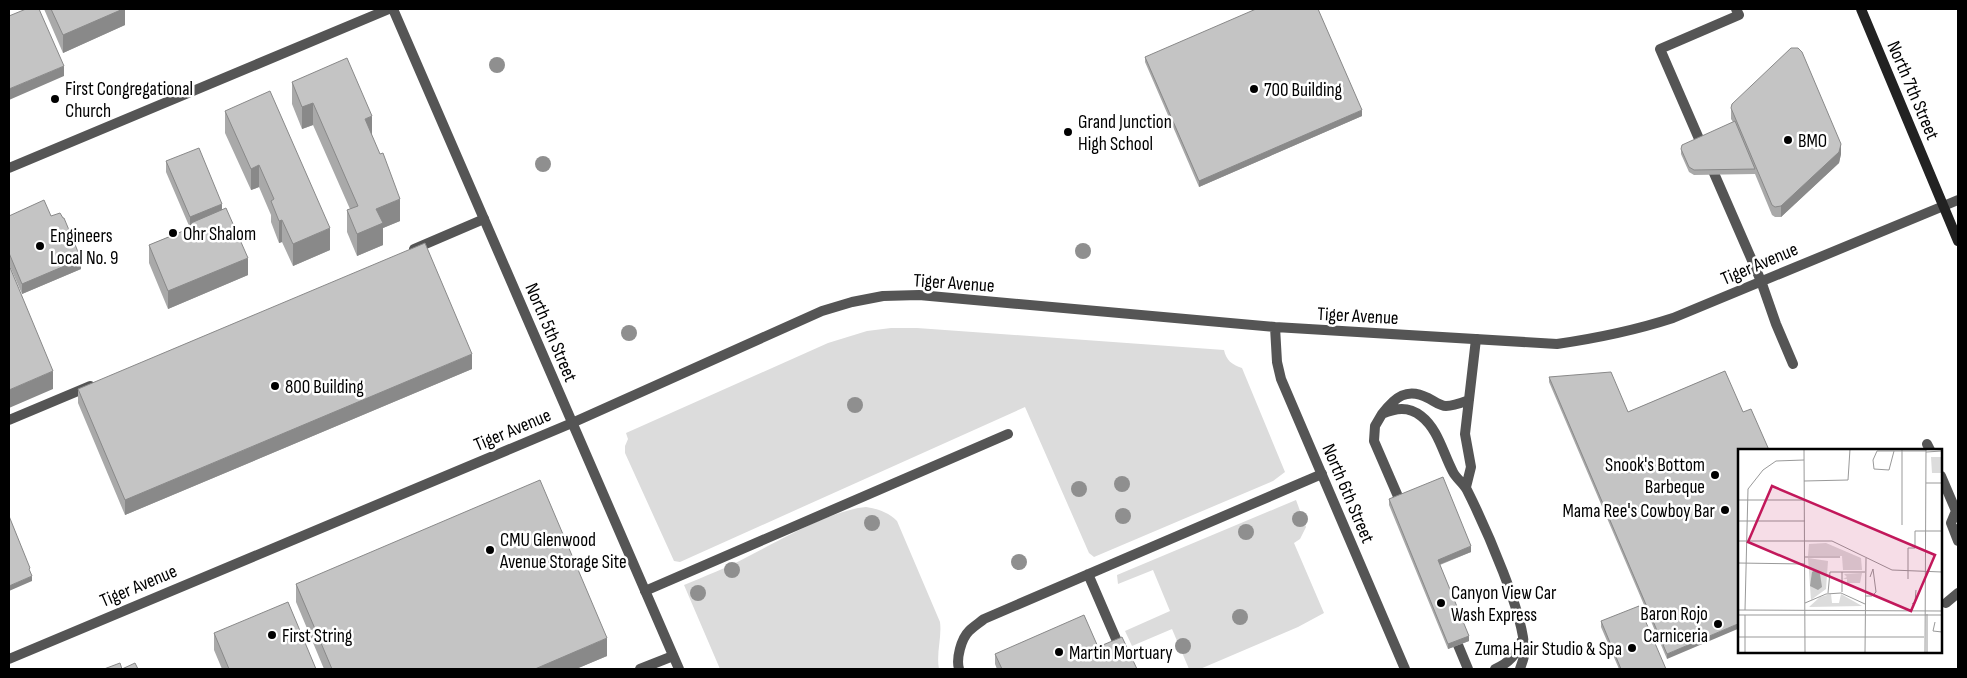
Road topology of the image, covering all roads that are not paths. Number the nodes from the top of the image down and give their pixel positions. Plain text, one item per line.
1 (389, 9) edge
2 (393, 9) edge
3 (1736, 9) edge
4 (1861, 9) edge
5 (9, 168) edge
6 (1958, 200) edge
7 (1943, 205) junction
8 (484, 219) junction
9 (1958, 240) edge
10 (405, 253) edge
11 (1761, 281) junction
12 (1275, 327) junction
13 (1476, 339) junction
14 (1793, 364) dead end
15 (101, 381) edge
16 (1469, 400) junction
17 (1382, 414) junction
18 (9, 420) edge
19 (572, 423) junction
20 (1008, 434) dead end
21 (1322, 474) junction
22 (1942, 478) edge
23 (1466, 488) junction
24 (1400, 501) edge
25 (1957, 512) edge
26 (1958, 541) edge
27 (1088, 574) junction
28 (645, 591) junction
29 (1958, 593) edge
30 (1958, 599) edge
31 (1523, 637) junction
32 (1458, 645) edge
33 (673, 656) junction
34 (9, 658) edge
35 (1469, 668) edge
36 (640, 669) edge
37 (679, 669) edge
38 (959, 669) edge
39 (1129, 669) edge
40 (1405, 669) edge
41 (1495, 669) edge
42 (1520, 669) edge

1 - 5 street
2 - 8 street, North 5th Street
3 - 11 street
4 - 7 main road, North 7th Street
6 - 7 street, Tiger Avenue
7 - 9 main road, North 7th Street
7 - 11 street, Tiger Avenue
8 - 10 street
8 - 19 street, North 5th Street
11 - 13 street, Tiger Avenue
11 - 14 street
12 - 13 street, Tiger Avenue
12 - 19 street, Tiger Avenue
12 - 21 street, North 6th Street
13 - 16 street
15 - 18 street
16 - 17 street
16 - 23 street
17 - 23 street
17 - 24 street
19 - 28 street, North 5th Street
19 - 34 street, Tiger Avenue
20 - 28 street
21 - 27 street
21 - 40 street, North 6th Street
22 - 25 street
23 - 31 street
25 - 26 street
27 - 38 street
27 - 39 street
28 - 33 street, North 5th Street
29 - 30 street
31 - 41 street
31 - 42 street
32 - 35 street
33 - 36 street
33 - 37 street, North 5th Street

